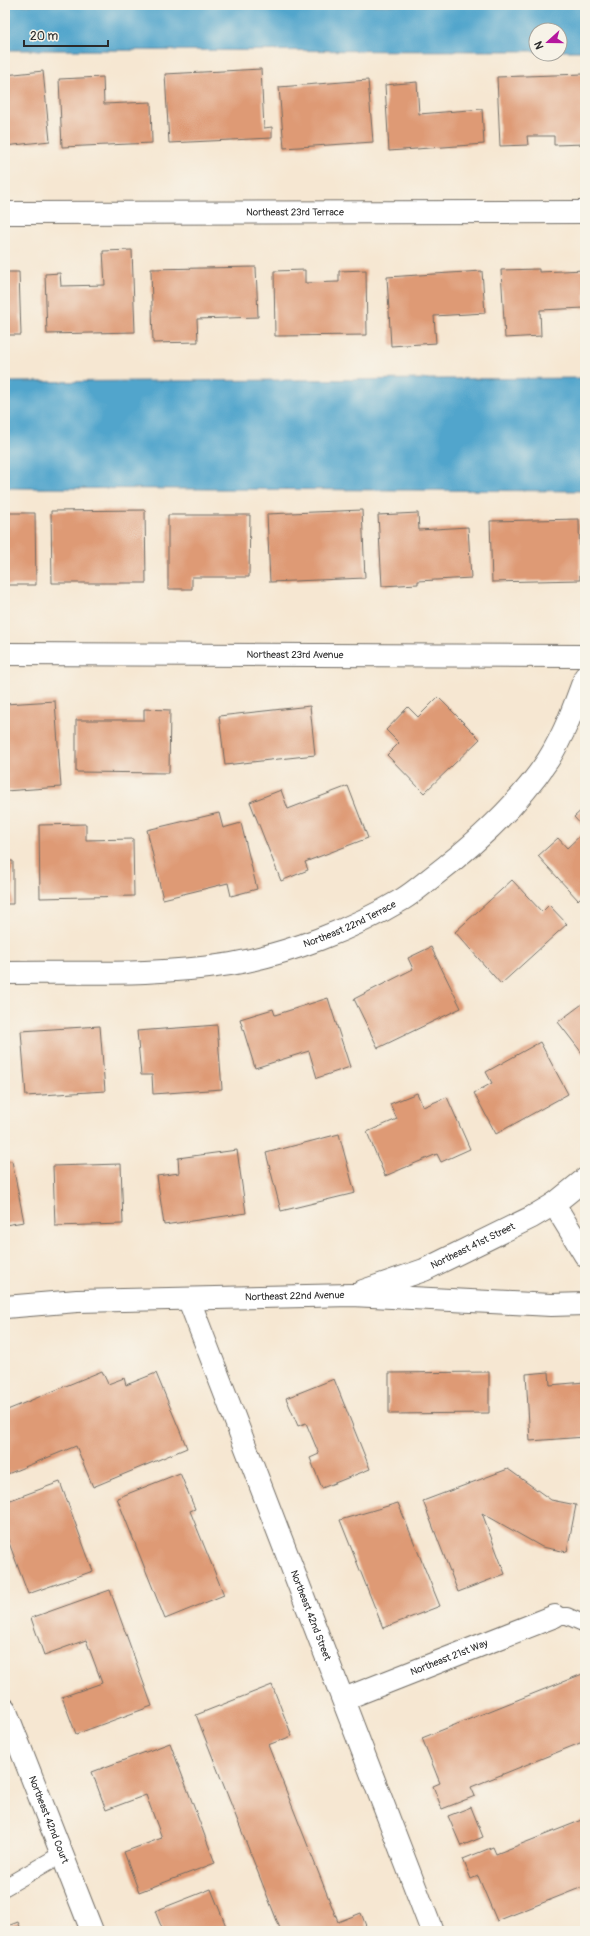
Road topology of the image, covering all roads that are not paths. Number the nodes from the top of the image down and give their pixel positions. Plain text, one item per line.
1 (585, 212) edge
2 (5, 213) edge
3 (5, 654) edge
4 (585, 656) edge
5 (585, 676) edge
6 (5, 973) edge
7 (585, 1179) edge
8 (554, 1204) junction
9 (585, 1255) edge
10 (352, 1295) junction
11 (189, 1300) junction
12 (585, 1304) edge
13 (5, 1306) edge
14 (555, 1616) joint
15 (585, 1624) edge
16 (344, 1699) junction
17 (5, 1709) edge
18 (62, 1854) junction
19 (5, 1887) edge
20 (92, 1931) edge
21 (432, 1931) edge

1 - 2 street, Northeast 23rd Terrace
3 - 4 street, Northeast 23rd Avenue
5 - 6 street, Northeast 22nd Terrace
7 - 8 street, Northeast 41st Street
8 - 9 street
8 - 10 street, Northeast 41st Street
10 - 11 street, Northeast 22nd Avenue
10 - 12 street, Northeast 22nd Avenue
11 - 13 street, Northeast 22nd Avenue
11 - 16 street, Northeast 42nd Street
14 - 15 lane
14 - 16 street, Northeast 21st Way
16 - 21 street, Northeast 42nd Street
17 - 18 street, Northeast 42nd Court
18 - 19 lane
18 - 20 street, Northeast 42nd Court

